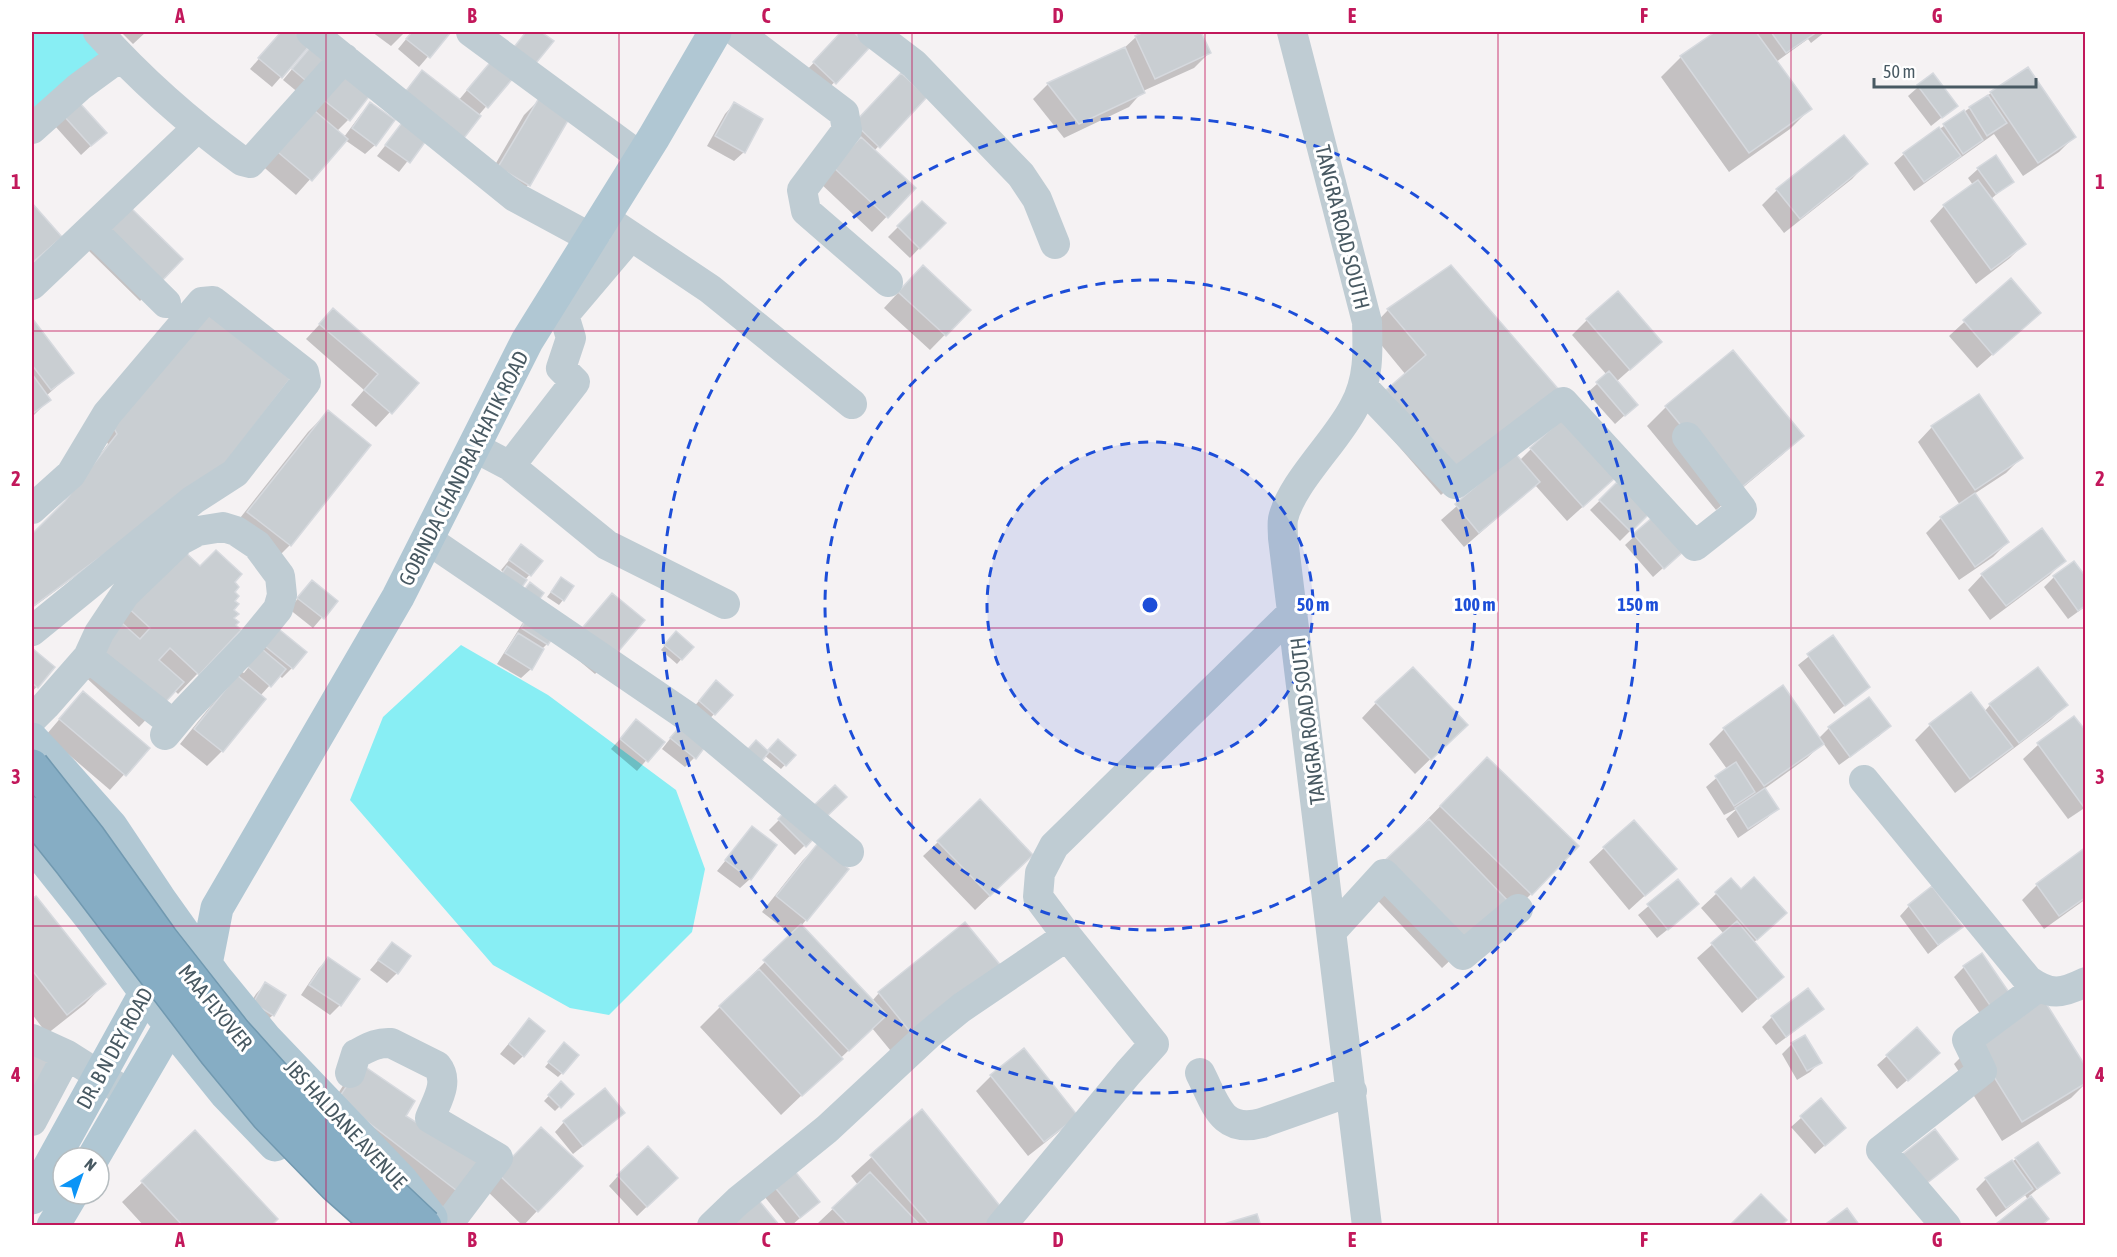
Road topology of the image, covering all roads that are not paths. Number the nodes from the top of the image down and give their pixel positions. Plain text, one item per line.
1 (98, 32) edge
2 (471, 32) edge
3 (715, 32) edge
4 (737, 32) edge
5 (872, 32) edge
6 (1292, 32) edge
7 (318, 34) edge
8 (120, 57) junction
9 (344, 58) junction
10 (197, 128) junction
11 (32, 129) edge
12 (642, 158) junction
13 (597, 228) junction
14 (91, 229) junction
15 (631, 236) junction
16 (1055, 244) dead end
17 (888, 282) dead end
18 (32, 285) edge
19 (166, 303) dead end
20 (1363, 387) junction
21 (852, 404) dead end
22 (1687, 437) dead end
23 (474, 447) junction
24 (510, 466) junction
25 (32, 509) edge
26 (427, 539) junction
27 (725, 604) dead end
28 (1293, 612) junction
29 (32, 631) edge
30 (88, 657) junction
31 (32, 719) edge
32 (32, 739) edge
33 (32, 766) edge
34 (1864, 780) dead end
35 (32, 814) edge
36 (32, 844) edge
37 (849, 852) dead end
38 (217, 908) junction
39 (1518, 909) dead end
40 (181, 929) junction
41 (1332, 931) junction
42 (1067, 936) junction
43 (206, 964) junction
44 (2085, 982) edge
45 (2038, 987) junction
46 (145, 993) junction
47 (171, 1026) junction
48 (32, 1039) edge
49 (67, 1055) junction
50 (350, 1073) dead end
51 (1200, 1074) dead end
52 (99, 1076) junction
53 (1352, 1091) junction
54 (130, 1095) junction
55 (32, 1121) edge
56 (100, 1146) edge
57 (32, 1198) edge
58 (65, 1206) edge
59 (448, 1223) edge
60 (53, 1226) edge
61 (362, 1226) edge
62 (381, 1226) edge
63 (712, 1226) edge
64 (1001, 1226) edge
65 (1367, 1226) edge
66 (1946, 1226) edge

1 - 8 street
2 - 12 street
3 - 12 main road, GOBINDA CHANDRA KHATIK ROAD
4 - 17 street
5 - 16 street
6 - 20 street, TANGRA ROAD SOUTH
7 - 9 street
8 - 10 street
8 - 11 street
9 - 10 street
9 - 13 street
10 - 14 street
12 - 13 main road, GOBINDA CHANDRA KHATIK ROAD
13 - 15 street
13 - 23 main road, GOBINDA CHANDRA KHATIK ROAD
14 - 18 street
14 - 19 street
15 - 21 street
15 - 24 street
20 - 22 street
20 - 28 street, TANGRA ROAD SOUTH
23 - 24 street
23 - 26 main road, GOBINDA CHANDRA KHATIK ROAD
24 - 27 street
25 - 29 street
26 - 37 street
26 - 38 main road, GOBINDA CHANDRA KHATIK ROAD
28 - 41 street, TANGRA ROAD SOUTH
28 - 42 street
30 - 30 street
30 - 31 street
32 - 40 main road, JBS HALDANE AVENUE
33 - 59 highway, MAA FLYOVER, bridge
34 - 45 street
35 - 62 highway, MAA FLYOVER, bridge
36 - 46 main road
38 - 40 main road
38 - 43 main road, DR. B N DEY ROAD
39 - 41 street
40 - 43 main road, JBS HALDANE AVENUE
40 - 46 main road, DR. B N DEY ROAD
41 - 53 street, TANGRA ROAD SOUTH
42 - 63 street
42 - 64 street
43 - 47 main road, DR. B N DEY ROAD
43 - 59 main road, JBS HALDANE AVENUE
44 - 45 street
45 - 66 street
46 - 47 main road
46 - 52 main road, DR. B N DEY ROAD
47 - 54 main road, DR. B N DEY ROAD
47 - 61 main road
48 - 49 street
49 - 52 street
49 - 55 street
50 - 59 street
51 - 53 street
52 - 54 street
52 - 57 main road, DR. B N DEY ROAD
53 - 65 street, TANGRA ROAD SOUTH
54 - 56 main road, DR. B N DEY ROAD
58 - 60 main road

